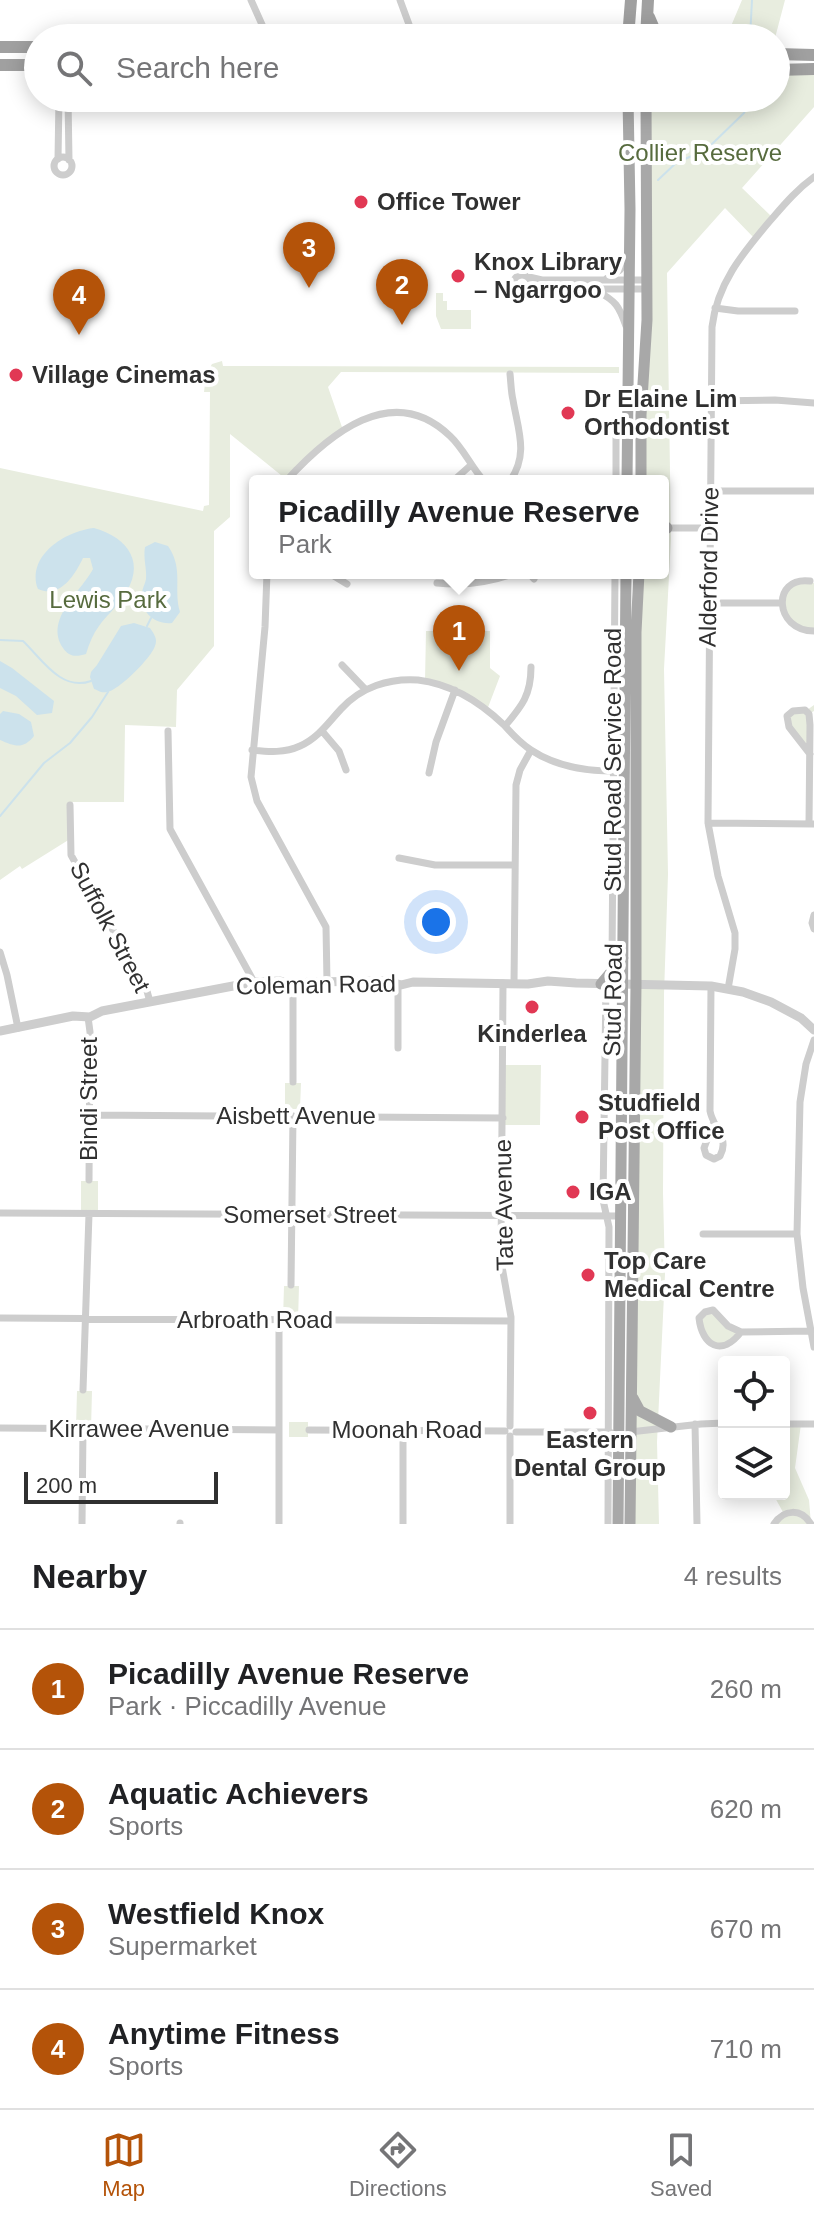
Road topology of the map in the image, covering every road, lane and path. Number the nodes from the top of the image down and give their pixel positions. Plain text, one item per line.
1 (251, 0) edge
2 (400, 0) edge
3 (631, 0) edge
4 (261, 24) edge
5 (410, 24) edge
6 (629, 24) edge
7 (0, 47) edge
8 (24, 47) edge
9 (790, 54) edge
10 (814, 55) edge
11 (0, 65) edge
12 (24, 65) edge
13 (814, 69) edge
14 (790, 70) edge
15 (58, 112) edge
16 (68, 112) edge
17 (627, 112) edge
18 (646, 112) edge
19 (58, 159) junction
20 (69, 160) junction
21 (814, 177) edge
22 (629, 257) junction
23 (529, 277) junction
24 (604, 280) junction
25 (629, 285) junction
26 (646, 285) junction
27 (531, 289) junction
28 (595, 290) junction
29 (715, 308) junction
30 (795, 311) dead end
31 (628, 332) junction
32 (510, 374) dead end
33 (711, 401) junction
34 (814, 403) edge
35 (616, 421) dead end
36 (471, 465) junction
37 (293, 475) edge
38 (460, 475) edge
39 (479, 475) edge
40 (514, 475) edge
41 (616, 475) edge
42 (627, 475) edge
43 (641, 475) edge
44 (710, 491) junction
45 (814, 491) edge
46 (669, 528) edge
47 (710, 528) junction
48 (267, 579) edge
49 (339, 579) edge
50 (496, 579) edge
51 (615, 579) edge
52 (626, 579) edge
53 (639, 579) edge
54 (810, 581) dead end
55 (437, 583) dead end
56 (347, 584) dead end
57 (709, 603) junction
58 (782, 603) junction
59 (814, 631) edge
60 (342, 665) dead end
61 (531, 667) dead end
62 (365, 689) junction
63 (455, 690) junction
64 (505, 726) junction
65 (168, 731) dead end
66 (322, 731) junction
67 (252, 750) junction
68 (531, 750) junction
69 (810, 754) junction
70 (346, 770) dead end
71 (613, 771) junction
72 (429, 773) dead end
73 (70, 805) dead end
74 (708, 823) junction
75 (811, 824) edge
76 (399, 858) dead end
77 (515, 865) junction
78 (814, 915) edge
79 (814, 929) edge
80 (0, 952) edge
81 (618, 954) junction
82 (254, 982) junction
83 (327, 982) junction
84 (509, 983) junction
85 (603, 984) junction
86 (622, 984) junction
87 (636, 984) junction
88 (293, 985) junction
89 (398, 985) junction
90 (711, 986) junction
91 (728, 989) junction
92 (150, 1002) junction
93 (88, 1017) junction
94 (18, 1028) junction
95 (814, 1030) edge
96 (0, 1031) edge
97 (814, 1040) edge
98 (398, 1048) dead end
99 (293, 1082) dead end
100 (89, 1115) junction
101 (293, 1116) junction
102 (503, 1118) junction
103 (713, 1124) dead end
104 (89, 1180) dead end
105 (0, 1213) edge
106 (89, 1214) junction
107 (292, 1215) junction
108 (501, 1216) junction
109 (607, 1216) junction
110 (620, 1216) junction
111 (703, 1234) dead end
112 (797, 1234) junction
113 (291, 1285) dead end
114 (0, 1318) edge
115 (85, 1319) junction
116 (279, 1321) junction
117 (511, 1321) junction
118 (811, 1331) junction
119 (741, 1332) junction
120 (814, 1347) edge
121 (83, 1390) dead end
122 (631, 1393) junction
123 (718, 1423) edge
124 (695, 1424) junction
125 (790, 1424) edge
126 (814, 1424) edge
127 (671, 1427) junction
128 (0, 1428) edge
129 (83, 1429) junction
130 (279, 1430) junction
131 (309, 1430) dead end
132 (403, 1430) junction
133 (510, 1431) junction
134 (620, 1432) junction
135 (82, 1524) edge
136 (279, 1524) edge
137 (403, 1524) edge
138 (510, 1524) edge
139 (608, 1524) edge
140 (618, 1524) edge
141 (630, 1524) edge
142 (697, 1524) edge
143 (774, 1524) edge
144 (811, 1524) edge

1 - 4 street
2 - 5 street
3 - 6 highway
7 - 8 highway
9 - 10 highway
11 - 12 highway
13 - 14 highway
15 - 19 street
16 - 20 street
17 - 22 main road
18 - 26 main road
19 - 20 street
19 - 20 street
21 - 29 street, Alderford Drive
22 - 24 street
22 - 25 main road
23 - 24 street
23 - 27 street
23 - 27 street
24 - 25 street
25 - 26 street
25 - 28 street
25 - 31 main road
26 - 43 main road
27 - 28 street
28 - 31 street
29 - 30 street
29 - 33 street, Alderford Drive
31 - 42 main road
32 - 40 street
33 - 34 street
33 - 44 street, Alderford Drive
35 - 41 street
36 - 37 street
36 - 38 street
36 - 39 street
44 - 45 street
44 - 47 street, Alderford Drive
46 - 47 street
47 - 57 street, Alderford Drive
48 - 67 street
49 - 56 street
50 - 55 street
51 - 71 street, Stud Road Service Road
52 - 81 main road, Stud Road
53 - 87 main road, Stud Road
54 - 58 street
57 - 58 street
57 - 74 street, Alderford Drive
58 - 59 street
60 - 62 street
61 - 64 street
62 - 63 street
62 - 66 street
63 - 64 street
63 - 72 street
64 - 68 street
65 - 82 street
66 - 67 street
66 - 70 street
67 - 83 street
68 - 71 street
68 - 77 street, Tate Avenue
69 - 69 street
69 - 75 street
71 - 81 street, Stud Road Service Road
73 - 92 street, Suffolk Street
74 - 75 street
74 - 91 street, Alderford Drive
76 - 77 street
77 - 84 street, Tate Avenue
78 - 79 street
80 - 94 street
81 - 85 main road
81 - 86 main road, Stud Road
82 - 88 street, Coleman Road
82 - 92 street, Coleman Road
83 - 88 street, Coleman Road
83 - 89 street, Coleman Road
84 - 85 street, Coleman Road
84 - 89 street, Coleman Road
84 - 102 street, Tate Avenue
85 - 86 street, Coleman Road
85 - 109 street, Stud Road
86 - 87 street, Coleman Road
86 - 110 main road, Stud Road
87 - 90 street, Coleman Road
87 - 122 main road, Stud Road
88 - 99 street
89 - 98 street
90 - 91 street, Coleman Road
90 - 103 street
91 - 95 street, Coleman Road
92 - 93 street, Coleman Road
93 - 94 street, Coleman Road
93 - 100 street, Bindi Street
94 - 96 street, Coleman Road
97 - 112 street
100 - 101 street, Aisbett Avenue
100 - 104 street, Bindi Street
101 - 102 street, Aisbett Avenue
101 - 107 street
102 - 108 street, Tate Avenue
105 - 106 street, Somerset Street
106 - 107 street, Somerset Street
106 - 115 street
107 - 108 street, Somerset Street
107 - 113 street
108 - 109 street, Somerset Street
108 - 117 street, Tate Avenue
109 - 110 street, Somerset Street
109 - 134 street, Stud Road
110 - 134 main road, Stud Road
111 - 112 street
112 - 118 street
114 - 115 street, Arbroath Road
115 - 116 street, Arbroath Road
115 - 121 street
116 - 117 street, Arbroath Road
116 - 130 street
117 - 133 street, Tate Avenue
118 - 119 street
118 - 120 street
119 - 119 street
122 - 127 main road
122 - 134 main road, Stud Road
123 - 124 street, Moonah Road
124 - 127 street, Moonah Road
124 - 142 street
125 - 126 street
127 - 134 street, Moonah Road
128 - 129 street, Kirrawee Avenue
129 - 130 street, Kirrawee Avenue
129 - 135 street
130 - 136 street
131 - 132 street, Moonah Road
132 - 133 street, Moonah Road
132 - 137 street
133 - 134 street, Moonah Road
133 - 138 street, Tate Avenue
134 - 139 street, Stud Road
134 - 140 main road, Stud Road
134 - 141 main road, Stud Road
143 - 144 street

